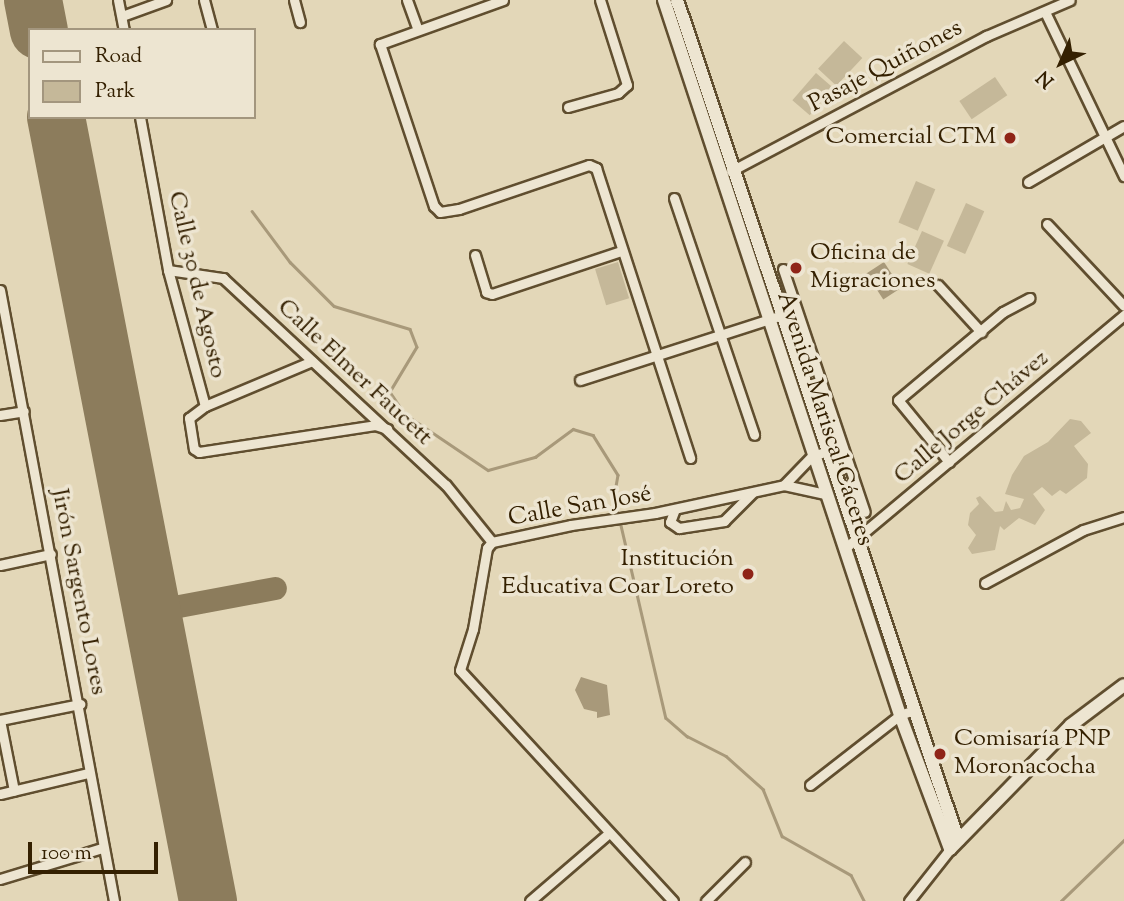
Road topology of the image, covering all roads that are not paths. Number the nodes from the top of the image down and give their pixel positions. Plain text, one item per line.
1 (118, 0) edge
2 (166, 0) edge
3 (204, 0) edge
4 (294, 0) edge
5 (407, 0) edge
6 (503, 0) edge
7 (600, 0) edge
8 (664, 0) edge
9 (677, 0) edge
10 (1070, 0) edge
11 (1046, 14) junction
12 (122, 16) junction
13 (300, 22) dead end
14 (124, 28) edge
15 (211, 28) edge
16 (417, 28) junction
17 (568, 107) dead end
18 (140, 119) edge
19 (1124, 126) edge
20 (1104, 138) junction
21 (728, 173) junction
22 (1124, 176) edge
23 (1028, 182) dead end
24 (674, 198) dead end
25 (1047, 224) dead end
26 (621, 251) junction
27 (475, 255) dead end
28 (783, 269) dead end
29 (168, 270) junction
30 (938, 285) dead end
31 (0, 290) edge
32 (1029, 298) dead end
33 (1124, 306) edge
34 (782, 315) junction
35 (1124, 315) edge
36 (768, 320) junction
37 (981, 332) junction
38 (720, 336) junction
39 (656, 357) junction
40 (312, 361) junction
41 (580, 380) dead end
42 (205, 406) junction
43 (24, 411) junction
44 (0, 415) edge
45 (387, 429) junction
46 (754, 435) dead end
47 (828, 451) junction
48 (813, 456) junction
49 (690, 458) dead end
50 (949, 462) junction
51 (784, 485) junction
52 (753, 492) junction
53 (825, 494) junction
54 (675, 509) junction
55 (865, 512) dead end
56 (1124, 517) edge
57 (857, 540) junction
58 (492, 542) junction
59 (844, 549) junction
60 (51, 554) junction
61 (0, 565) edge
62 (985, 583) dead end
63 (1124, 685) edge
64 (80, 704) junction
65 (914, 710) junction
66 (900, 715) junction
67 (0, 720) edge
68 (88, 774) junction
69 (810, 785) dead end
70 (14, 791) junction
71 (0, 794) edge
72 (609, 833) junction
73 (954, 844) junction
74 (102, 848) junction
75 (745, 862) dead end
76 (0, 879) edge
77 (114, 901) edge
78 (530, 901) edge
79 (673, 901) edge
80 (706, 901) edge
81 (909, 901) edge

1 - 12 street
2 - 12 street
3 - 15 street
4 - 13 street
5 - 16 street
6 - 16 street
7 - 17 street
8 - 21 main road, Avenida Mariscal Cáceres
9 - 21 main road, Avenida Mariscal Cáceres
10 - 11 street, Pasaje Quiñones
11 - 20 street
11 - 21 street, Pasaje Quiñones
12 - 14 street
16 - 26 street
18 - 29 street, Calle 30 de Agosto
19 - 20 street
20 - 22 street
20 - 23 street
21 - 34 main road, Avenida Mariscal Cáceres
21 - 36 main road, Avenida Mariscal Cáceres
24 - 38 street
25 - 33 street
26 - 27 street
26 - 39 street
28 - 55 street
29 - 40 street, Calle Elmer Faucett
29 - 42 street, Calle 30 de Agosto
30 - 37 street
31 - 43 street, Jirón Sargento Lores
32 - 37 street
34 - 36 street
34 - 47 main road, Avenida Mariscal Cáceres
35 - 50 street, Calle Jorge Chávez
36 - 38 street
36 - 48 main road, Avenida Mariscal Cáceres
37 - 50 street
38 - 39 street
38 - 46 street
39 - 41 street
39 - 49 street
40 - 42 street
40 - 45 street, Calle Elmer Faucett
42 - 45 street, Calle 30 de Agosto
43 - 44 street
43 - 60 street, Jirón Sargento Lores
45 - 58 street, Calle Elmer Faucett
47 - 48 street
47 - 57 main road, Avenida Mariscal Cáceres
48 - 51 street
48 - 53 main road, Avenida Mariscal Cáceres
50 - 57 street, Calle Jorge Chávez
51 - 52 street, Calle San José
51 - 53 street, Calle San José
52 - 54 street, Calle San José
52 - 54 street
53 - 59 main road, Avenida Mariscal Cáceres
54 - 58 street, Calle San José
56 - 62 street
57 - 59 street, Calle Jorge Chávez
57 - 65 main road, Avenida Mariscal Cáceres
58 - 72 street, Calle San José
59 - 66 main road, Avenida Mariscal Cáceres
60 - 61 street
60 - 64 street, Jirón Sargento Lores
63 - 73 main road
64 - 67 street
64 - 68 street, Jirón Sargento Lores
65 - 66 street
65 - 73 main road, Avenida Mariscal Cáceres
66 - 69 street
66 - 73 main road, Avenida Mariscal Cáceres
67 - 70 street
68 - 70 street
68 - 74 street, Jirón Sargento Lores
70 - 71 street
72 - 78 street
72 - 79 street, Calle San José
73 - 81 street
74 - 76 street
74 - 77 street, Jirón Sargento Lores
75 - 80 street

